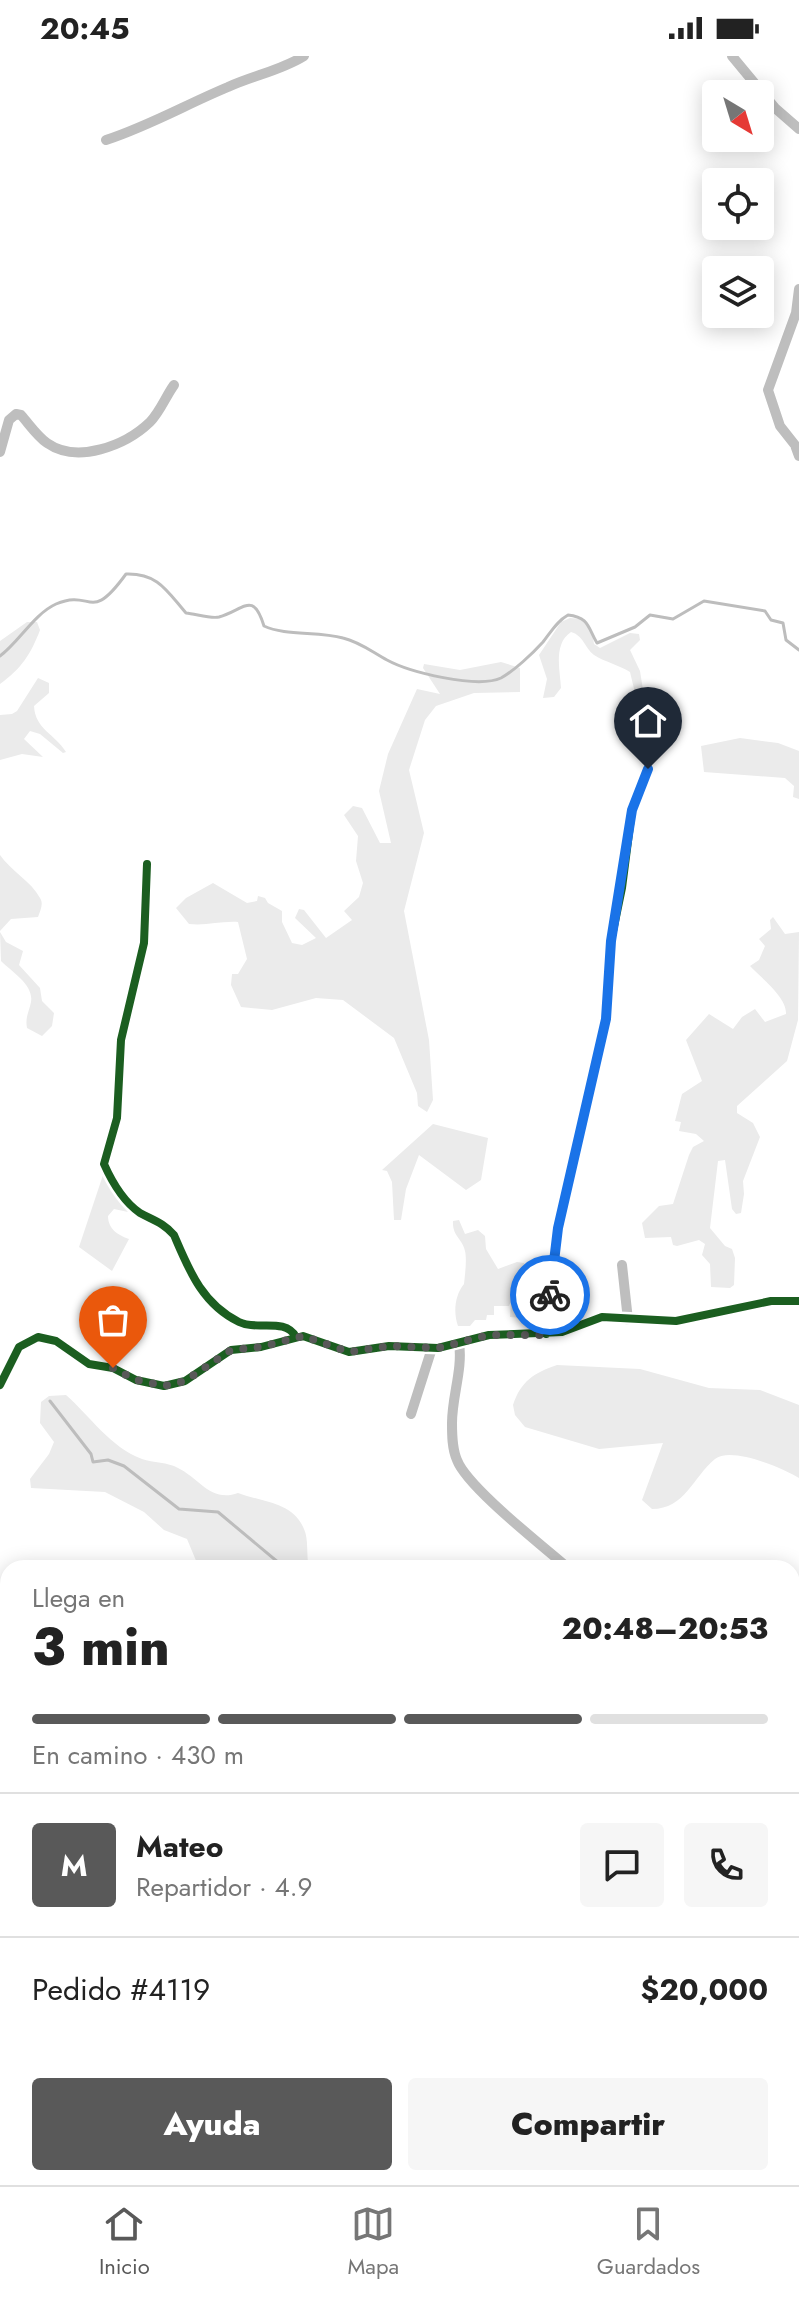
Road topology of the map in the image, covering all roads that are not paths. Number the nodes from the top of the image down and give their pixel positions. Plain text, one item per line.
1 (304, 56) edge
2 (732, 56) edge
3 (799, 129) edge
4 (106, 140) dead end
5 (799, 289) edge
6 (174, 385) dead end
7 (0, 452) edge
8 (799, 456) edge
9 (648, 769) dead end
10 (147, 864) dead end
11 (622, 1265) dead end
12 (799, 1301) edge
13 (628, 1320) junction
14 (546, 1334) junction
15 (296, 1337) junction
16 (459, 1343) junction
17 (432, 1348) junction
18 (0, 1385) edge
19 (411, 1414) dead end
20 (559, 1560) edge

1 - 4 street
2 - 3 street
5 - 8 street
6 - 7 street
9 - 14 street
10 - 15 street
11 - 13 street
12 - 13 street
13 - 14 street
14 - 16 street
15 - 17 street
15 - 18 street
16 - 17 street
16 - 20 street
17 - 19 street

